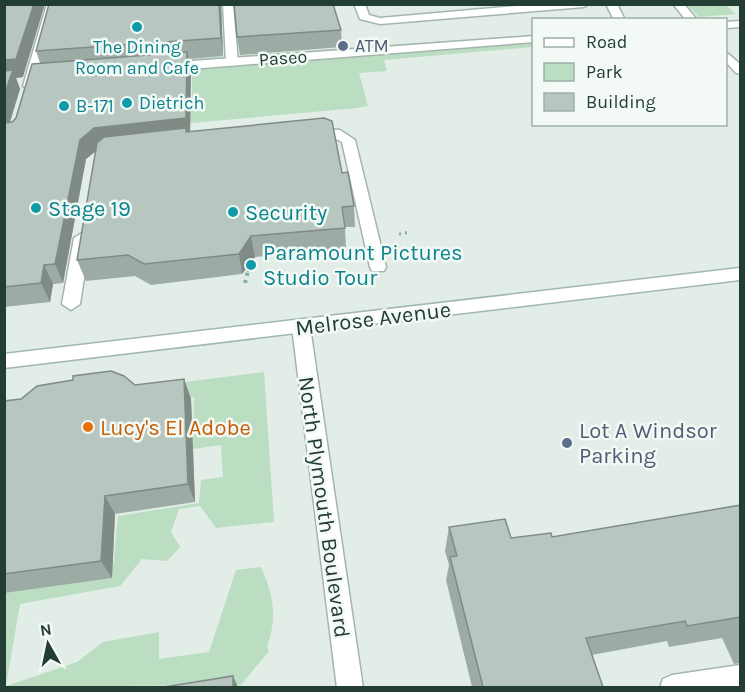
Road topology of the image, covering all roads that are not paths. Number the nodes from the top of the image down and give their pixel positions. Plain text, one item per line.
1 (52, 4) edge
2 (228, 4) edge
3 (359, 4) edge
4 (584, 4) edge
5 (611, 4) edge
6 (678, 4) edge
7 (619, 18) edge
8 (690, 18) edge
9 (532, 39) edge
10 (727, 56) edge
11 (232, 62) junction
12 (150, 68) edge
13 (741, 70) edge
14 (34, 78) junction
15 (13, 83) edge
16 (24, 103) edge
17 (298, 133) edge
18 (84, 228) edge
19 (378, 267) dead end
20 (741, 274) edge
21 (71, 304) dead end
22 (301, 327) junction
23 (4, 361) edge
24 (741, 678) edge
25 (350, 687) edge
26 (672, 687) edge

1 - 14 street
2 - 11 street
3 - 4 street
5 - 7 street
6 - 8 street
9 - 11 street, Paseo
10 - 13 street
11 - 12 street, Paseo
14 - 15 street
14 - 16 street
17 - 19 street
18 - 21 street
20 - 22 street, Melrose Avenue
22 - 23 street, Melrose Avenue
22 - 25 street, North Plymouth Boulevard
24 - 26 street

